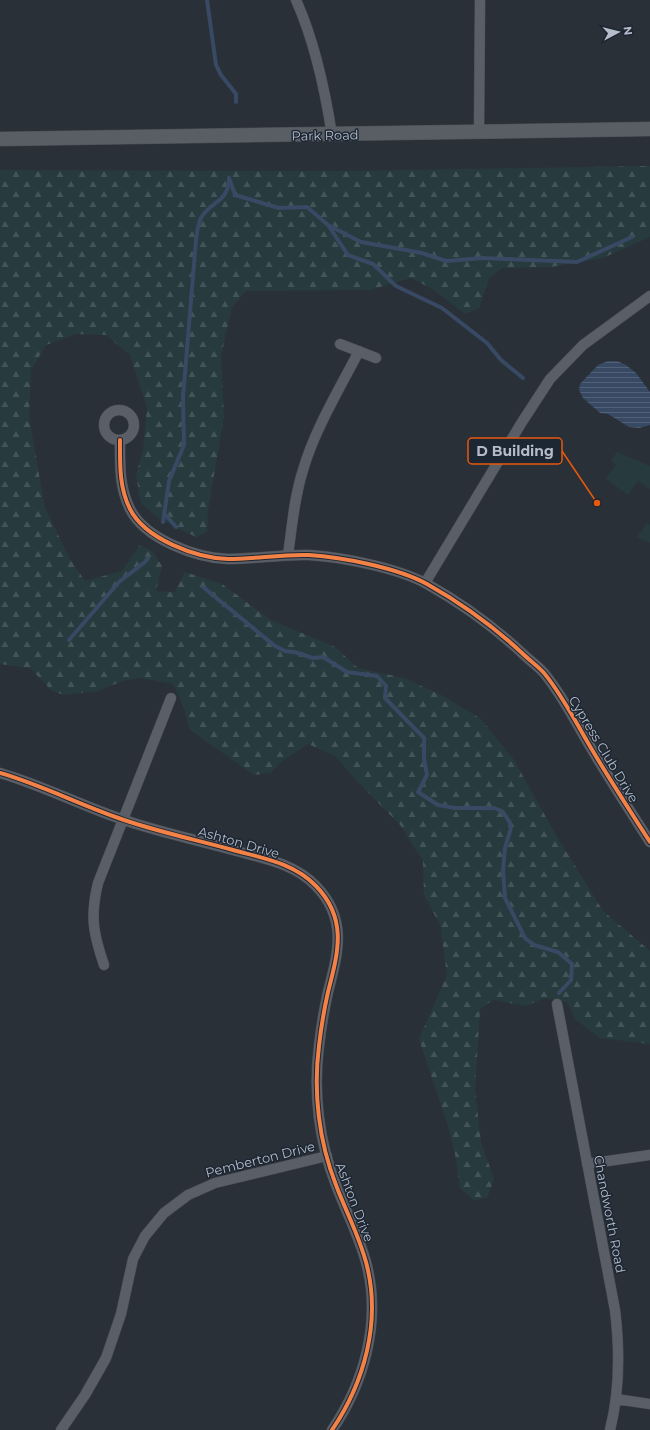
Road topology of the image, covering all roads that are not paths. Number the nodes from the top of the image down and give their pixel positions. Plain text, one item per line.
1 (296, 0) edge
2 (480, 0) edge
3 (650, 129) edge
4 (479, 132) junction
5 (332, 135) junction
6 (0, 138) edge
7 (650, 296) edge
8 (340, 344) dead end
9 (358, 351) junction
10 (376, 358) dead end
11 (120, 440) dead end
12 (288, 555) junction
13 (425, 583) junction
14 (171, 698) dead end
15 (0, 773) edge
16 (124, 820) junction
17 (650, 842) edge
18 (104, 965) dead end
19 (557, 1004) dead end
20 (650, 1155) edge
21 (327, 1156) junction
22 (587, 1164) junction
23 (616, 1399) junction
24 (650, 1404) edge
25 (61, 1430) edge
26 (332, 1430) edge
27 (610, 1430) edge

1 - 5 street
2 - 4 street
3 - 4 main road, Park Road
4 - 5 main road, Park Road
5 - 6 main road, Park Road
7 - 13 street
8 - 9 street
9 - 10 street
9 - 12 street
11 - 12 street, Cypress Club Drive
12 - 13 street, Cypress Club Drive
13 - 17 street, Cypress Club Drive
14 - 16 street
15 - 16 street, Ashton Drive
16 - 18 street
16 - 21 street, Ashton Drive
19 - 22 street, Chandworth Road
20 - 22 street
21 - 25 street, Pemberton Drive
21 - 26 street, Ashton Drive
22 - 23 street, Chandworth Road
23 - 24 street
23 - 27 street, Chandworth Road

